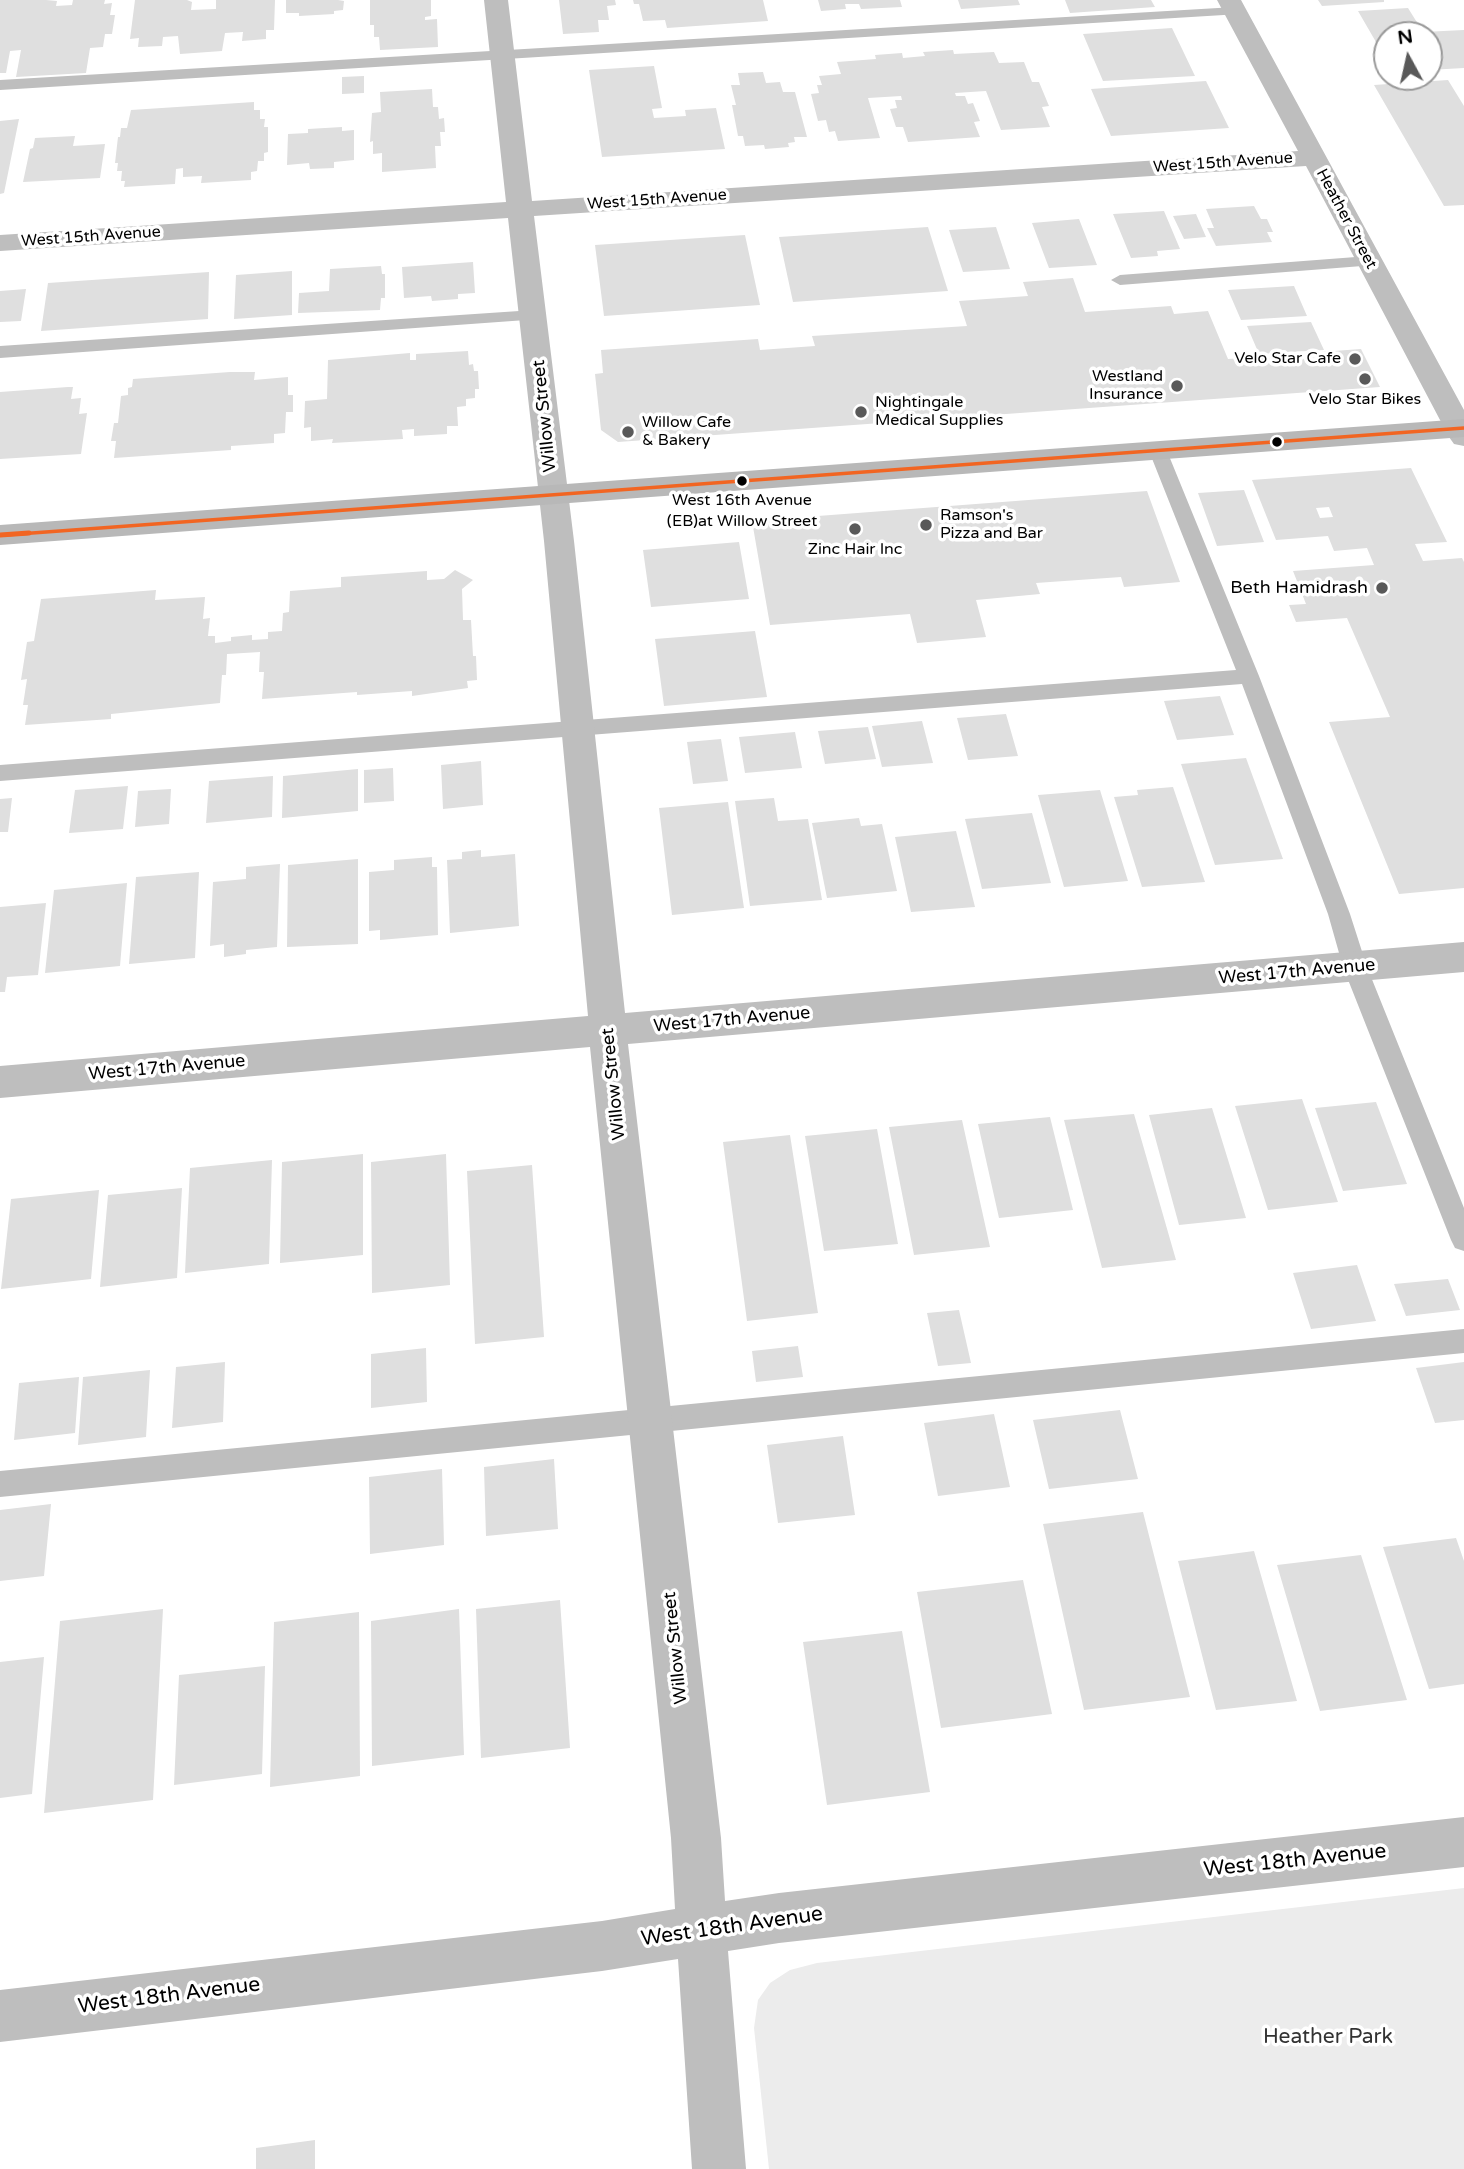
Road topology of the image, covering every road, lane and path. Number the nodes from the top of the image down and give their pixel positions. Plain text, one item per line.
1 (496, 0) edge
2 (1232, 5) edge
3 (502, 56) junction
4 (0, 85) edge
5 (1314, 158) junction
6 (522, 209) junction
7 (0, 243) edge
8 (1369, 261) junction
9 (1120, 280) dead end
10 (534, 316) junction
11 (0, 352) edge
12 (1463, 431) edge
13 (1158, 452) junction
14 (553, 495) junction
15 (0, 535) edge
16 (1249, 676) junction
17 (576, 727) junction
18 (0, 773) edge
19 (1464, 957) edge
20 (1355, 967) junction
21 (609, 1030) junction
22 (0, 1082) edge
23 (1464, 1240) edge
24 (1464, 1341) edge
25 (652, 1420) junction
26 (0, 1484) edge
27 (1464, 1842) edge
28 (701, 1930) junction
29 (0, 2016) edge
30 (719, 2169) edge

1 - 3 street, Willow Street
2 - 3 lane
2 - 5 street, Heather Street
3 - 4 lane
3 - 6 street, Willow Street
5 - 6 street, West 15th Avenue
5 - 8 street, Heather Street
6 - 7 street, West 15th Avenue
6 - 10 street, Willow Street
8 - 9 lane
8 - 12 street, Heather Street
10 - 11 lane
10 - 14 street, Willow Street
12 - 13 street
13 - 14 street
13 - 16 lane
14 - 15 street
14 - 17 street, Willow Street
16 - 17 lane
16 - 20 lane
17 - 18 lane
17 - 21 street, Willow Street
19 - 20 street, West 17th Avenue
20 - 21 street, West 17th Avenue
20 - 23 lane
21 - 22 street, West 17th Avenue
21 - 25 street, Willow Street
24 - 25 lane
25 - 26 lane
25 - 28 street, Willow Street
27 - 28 street, West 18th Avenue
28 - 29 street, West 18th Avenue
28 - 30 street, Willow Street

